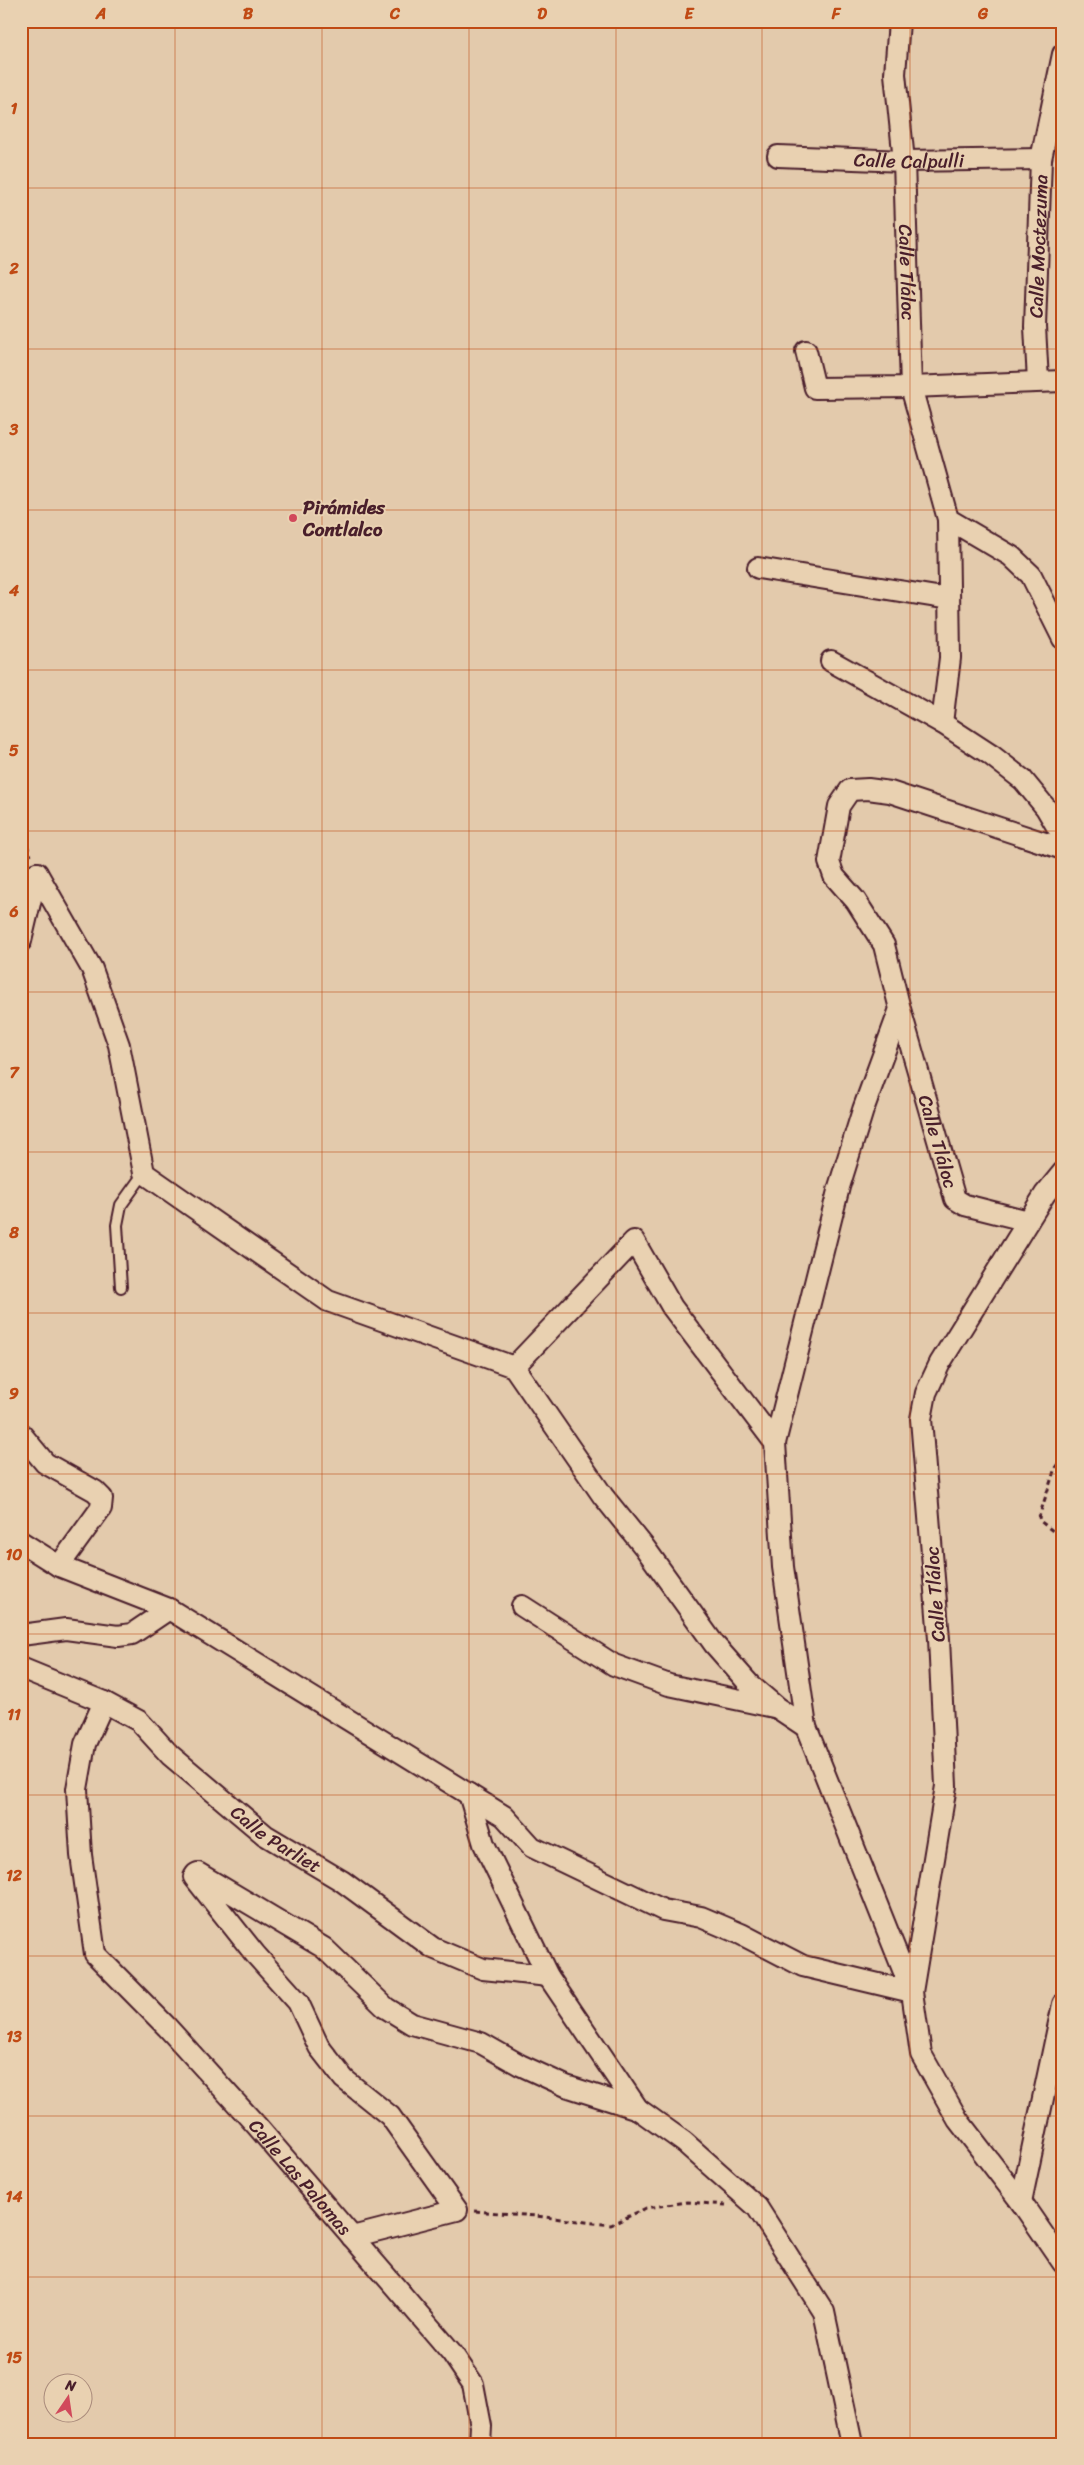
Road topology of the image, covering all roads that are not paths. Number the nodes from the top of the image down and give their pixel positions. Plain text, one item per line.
1 (900, 21) edge
2 (1063, 54) edge
3 (778, 156) dead end
4 (1041, 159) junction
5 (904, 162) junction
6 (806, 351) dead end
7 (1038, 381) junction
8 (1063, 381) edge
9 (911, 387) junction
10 (948, 519) junction
11 (758, 568) dead end
12 (949, 599) junction
13 (1063, 639) edge
14 (831, 661) dead end
15 (942, 723) junction
16 (1063, 838) edge
17 (1063, 849) edge
18 (21, 941) edge
19 (900, 1009) junction
20 (1063, 1172) edge
21 (144, 1173) junction
22 (1028, 1221) junction
23 (121, 1287) dead end
24 (514, 1367) junction
25 (21, 1434) edge
26 (775, 1443) junction
27 (21, 1542) edge
28 (59, 1566) junction
29 (522, 1606) dead end
30 (169, 1609) junction
31 (21, 1636) edge
32 (21, 1668) edge
33 (104, 1702) junction
34 (776, 1708) junction
35 (806, 1727) junction
36 (469, 1794) junction
37 (548, 1976) junction
38 (912, 1992) junction
39 (1063, 2004) edge
40 (638, 2109) junction
41 (1021, 2202) junction
42 (352, 2237) junction
43 (1063, 2263) edge
44 (480, 2444) edge
45 (852, 2444) edge

1 - 5 street, Calle Tláloc
2 - 4 street, Calle Moctezuma
3 - 5 street, Calle Calpulli
4 - 5 street, Calle Calpulli
4 - 7 street, Calle Moctezuma
5 - 9 street, Calle Tláloc
6 - 9 street
7 - 8 street
7 - 9 street
9 - 10 street, Calle Tláloc
10 - 12 street, Calle Tláloc
10 - 13 street
11 - 12 street
12 - 15 street, Calle Tláloc
14 - 15 street
15 - 16 street
17 - 19 street
18 - 21 street
19 - 22 street, Calle Tláloc
19 - 26 street
20 - 22 street, Calle Tláloc
21 - 23 lane
21 - 24 street
22 - 38 street, Calle Tláloc
24 - 26 street
24 - 34 street
25 - 28 street
26 - 35 street
27 - 28 street
28 - 30 street
29 - 34 street
30 - 31 street
30 - 36 street
32 - 33 street, Calle Parliet
33 - 37 street, Calle Parliet
33 - 42 street, Calle Las Palomas
34 - 35 street
35 - 38 street
36 - 37 street
36 - 38 street
37 - 40 street
38 - 41 street
39 - 41 street
40 - 42 street
40 - 45 street
41 - 43 street
42 - 44 street, Calle Las Palomas

